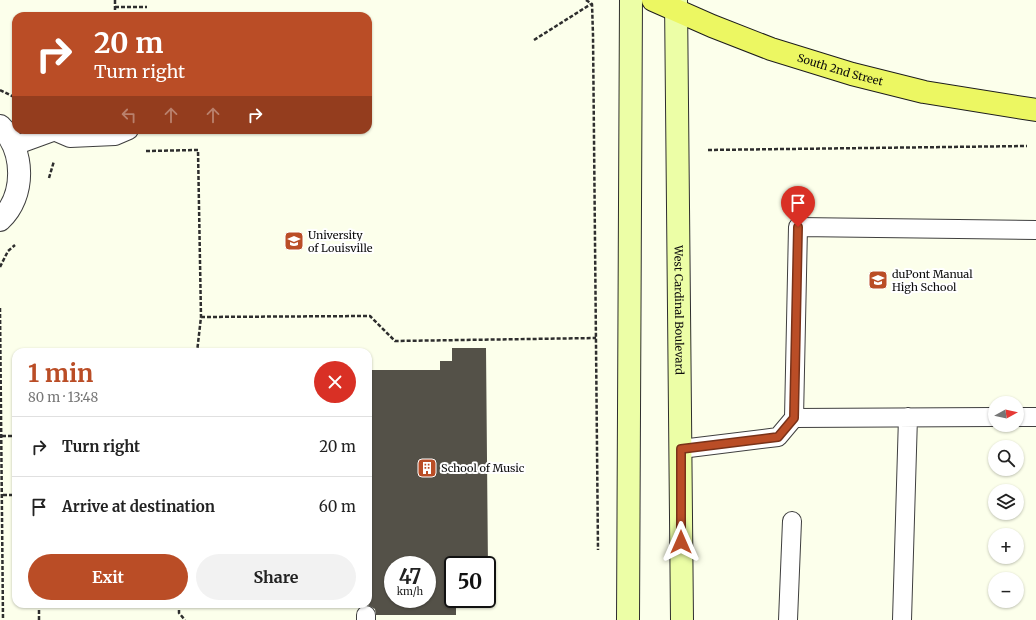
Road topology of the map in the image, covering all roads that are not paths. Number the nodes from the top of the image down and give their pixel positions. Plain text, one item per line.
1 (631, 0) edge
2 (653, 0) edge
3 (676, 5) edge
4 (1036, 110) edge
5 (0, 126) edge
6 (48, 134) edge
7 (63, 134) edge
8 (120, 134) edge
9 (14, 146) junction
10 (0, 220) edge
11 (1036, 230) edge
12 (908, 417) junction
13 (988, 417) edge
14 (1024, 417) edge
15 (1036, 417) edge
16 (794, 418) junction
17 (681, 449) junction
18 (792, 521) dead end
19 (628, 620) edge
20 (682, 620) edge
21 (788, 620) edge
22 (902, 620) edge

1 - 19 main road
2 - 3 main road, South 2nd Street
3 - 4 main road, South 2nd Street
3 - 17 main road, West Cardinal Boulevard
5 - 9 street
6 - 9 lane
7 - 8 lane
9 - 10 street
11 - 16 lane
12 - 13 lane
12 - 16 lane
12 - 22 lane
14 - 15 lane
16 - 17 lane
17 - 20 main road, West Cardinal Boulevard
18 - 21 lane

